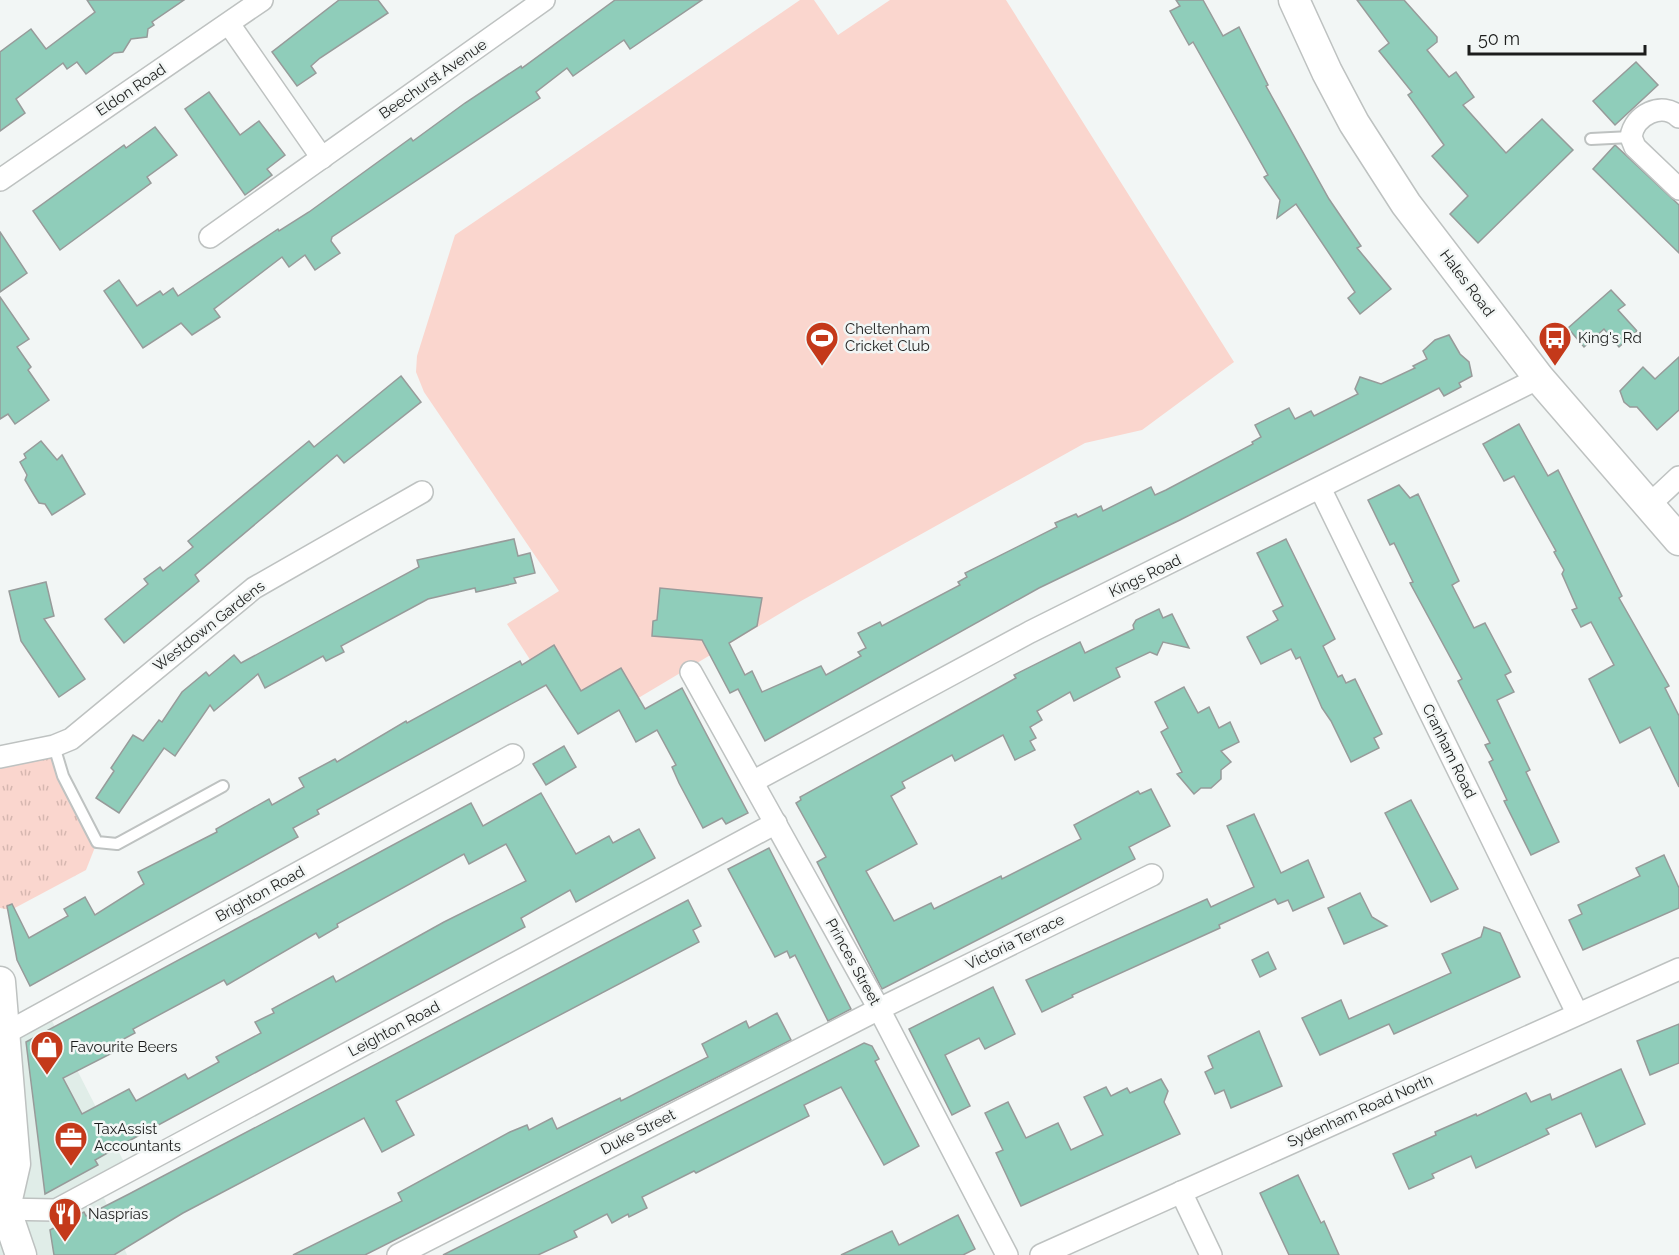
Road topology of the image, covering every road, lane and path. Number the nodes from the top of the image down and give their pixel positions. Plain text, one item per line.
1 (262, 0) edge
2 (544, 0) edge
3 (1294, 0) edge
4 (229, 24) junction
5 (1679, 117) edge
6 (1631, 137) junction
7 (1591, 139) dead end
8 (322, 158) junction
9 (0, 180) edge
10 (1679, 189) edge
11 (210, 237) dead end
12 (1539, 378) junction
13 (1679, 477) edge
14 (1320, 488) junction
15 (422, 492) dead end
16 (1650, 505) junction
17 (1679, 540) edge
18 (691, 672) dead end
19 (54, 746) junction
20 (513, 755) dead end
21 (0, 757) edge
22 (754, 781) junction
23 (223, 786) dead end
24 (776, 823) junction
25 (1152, 875) dead end
26 (1679, 969) edge
27 (0, 982) edge
28 (879, 1009) junction
29 (1577, 1013) junction
30 (6, 1033) junction
31 (1181, 1192) junction
32 (2, 1208) edge
33 (21, 1255) edge
34 (398, 1255) edge
35 (1007, 1255) edge
36 (1041, 1255) edge
37 (1211, 1255) edge

1 - 4 street, Eldon Road
2 - 8 street, Beechurst Avenue
3 - 12 main road, Hales Road
4 - 8 street
4 - 9 street, Eldon Road
5 - 6 street
6 - 7 lane
6 - 10 street
8 - 11 street, Beechurst Avenue
12 - 14 street, Kings Road
12 - 16 main road, Hales Road
13 - 16 street
14 - 22 street, Kings Road
14 - 29 street, Cranham Road
15 - 19 street, Westdown Gardens
16 - 17 main road, Hales Road
18 - 22 street, Princes Street
19 - 21 street, Westdown Gardens
19 - 23 lane
20 - 30 street, Brighton Road
22 - 24 street, Princes Street
24 - 28 street, Princes Street
24 - 32 street, Leighton Road
25 - 28 street, Victoria Terrace
26 - 29 street, Sydenham Road North
27 - 30 main road
28 - 34 street, Duke Street
28 - 35 street, Princes Street
29 - 31 street, Sydenham Road North
30 - 32 main road
31 - 36 street, Sydenham Road North
31 - 37 street
32 - 33 main road

